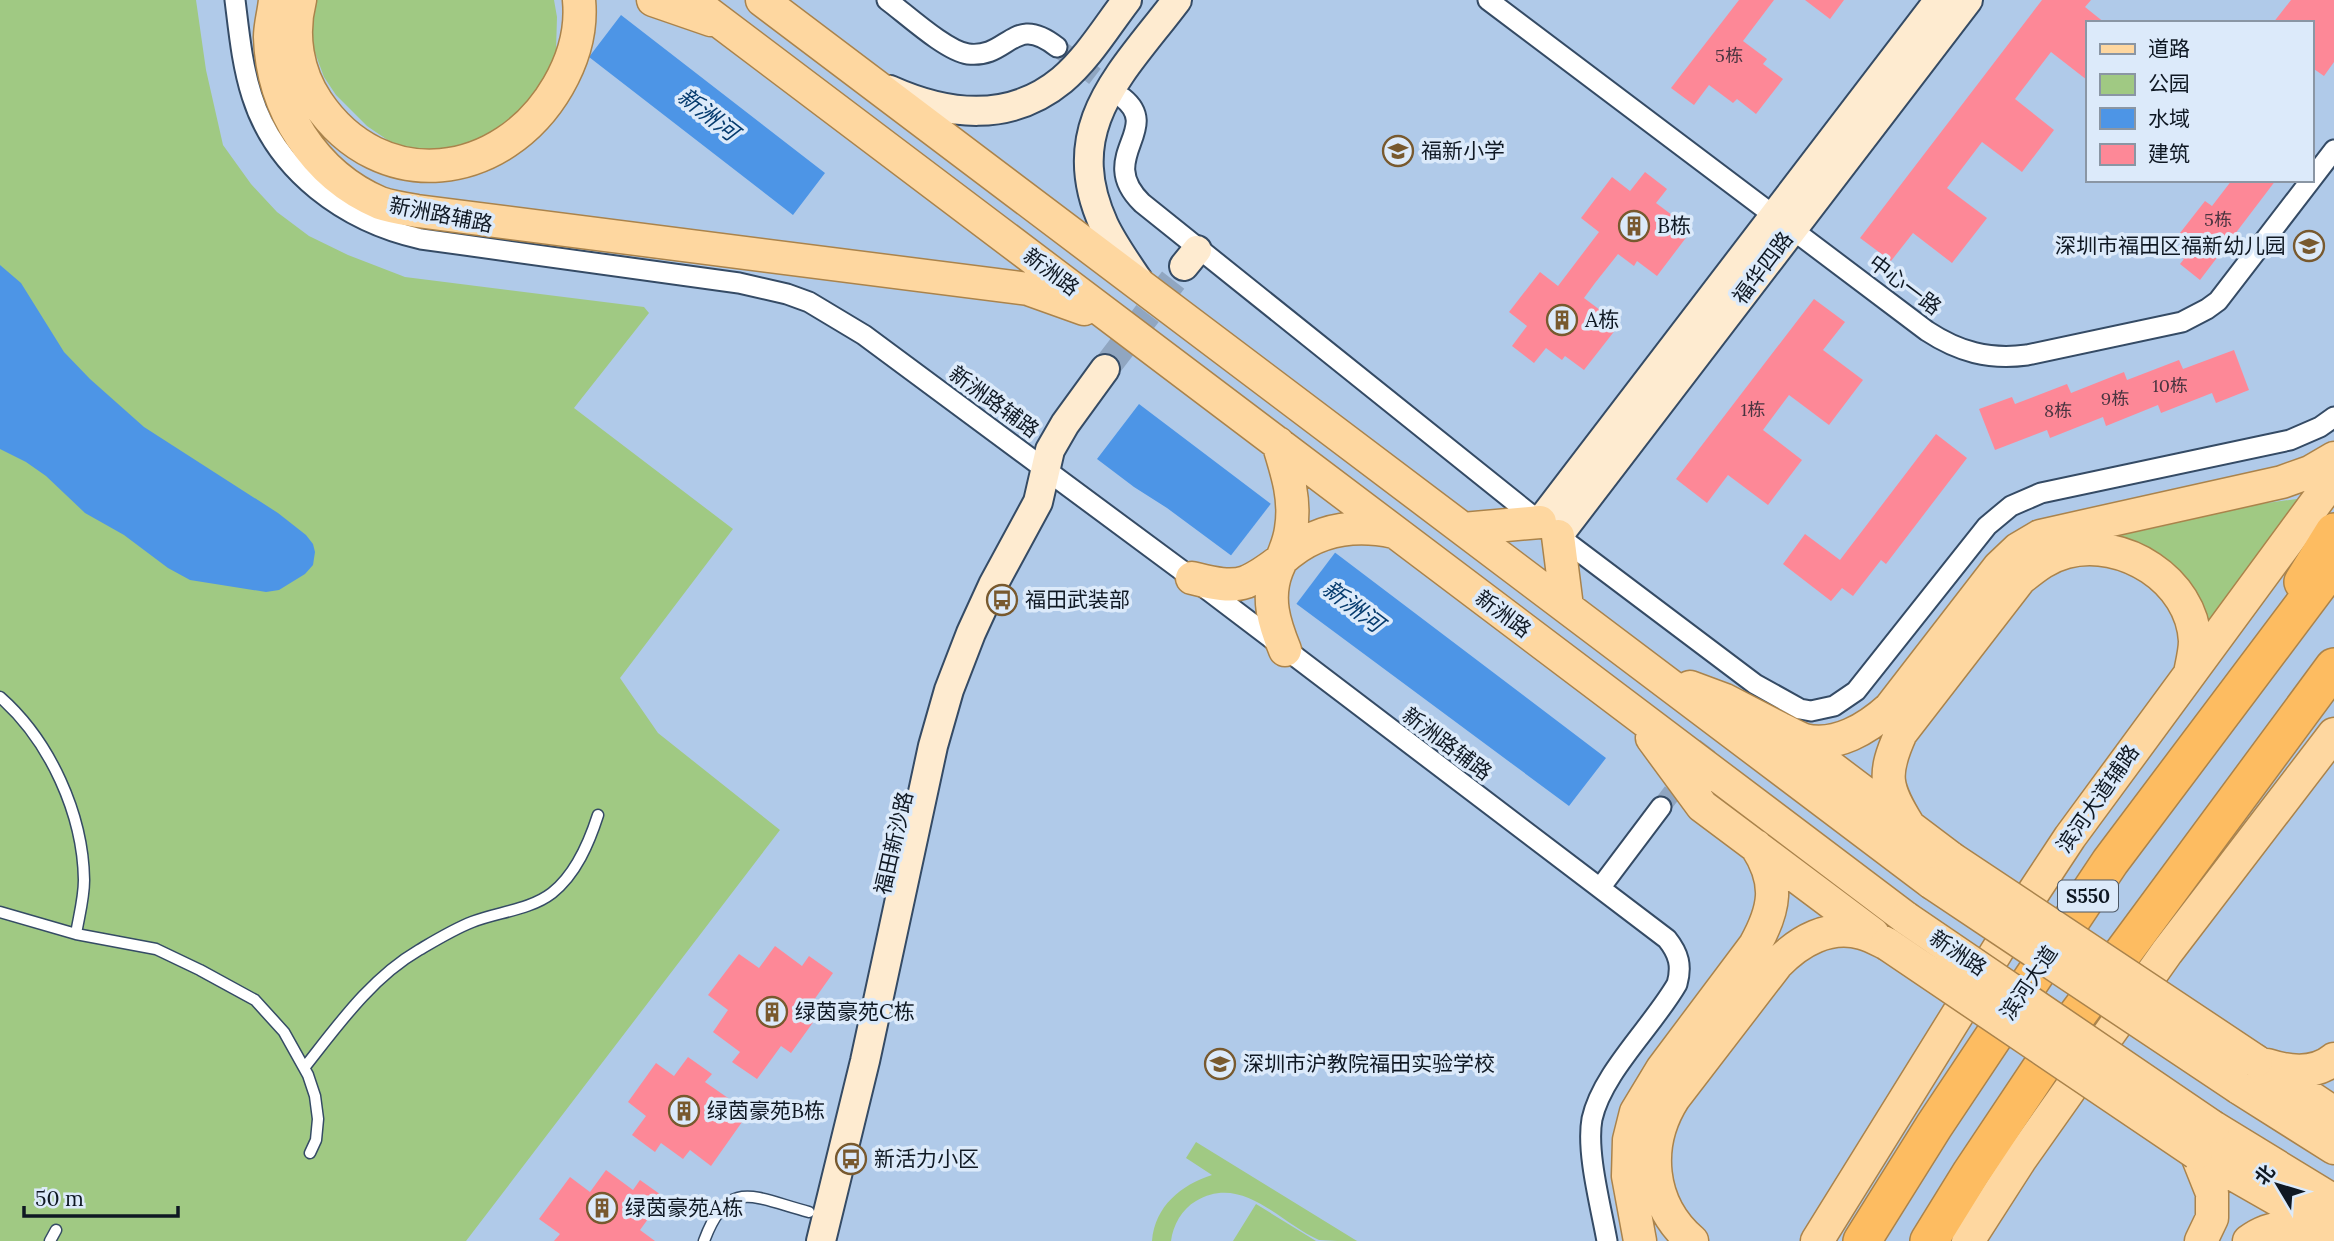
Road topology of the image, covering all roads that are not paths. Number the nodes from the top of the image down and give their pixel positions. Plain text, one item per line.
1 (235, 0) edge
2 (275, 0) edge
3 (300, 0) edge
4 (579, 0) edge
5 (653, 0) edge
6 (691, 0) edge
7 (762, 0) edge
8 (887, 0) edge
9 (1127, 0) edge
10 (1177, 0) edge
11 (1488, 0) edge
12 (1939, 0) edge
13 (1968, 0) edge
14 (724, 25) junction
15 (1057, 47) tunnel mouth
16 (868, 80) junction
17 (1123, 85) junction
18 (2334, 150) edge
19 (2313, 177) edge
20 (2309, 182) edge
21 (1784, 222) junction
22 (1144, 288) junction
23 (1125, 328) junction
24 (1105, 369) tunnel mouth
25 (2334, 417) edge
26 (1278, 443) junction
27 (2334, 458) edge
28 (1044, 467) junction
29 (2334, 478) edge
30 (1463, 529) junction
31 (1549, 529) junction
32 (1395, 532) junction
33 (2334, 533) edge
34 (1282, 560) junction
35 (2334, 565) edge
36 (1192, 578) junction
37 (1567, 607) junction
38 (1285, 650) junction
39 (2334, 667) edge
40 (2190, 673) junction
41 (1658, 676) junction
42 (2249, 678) junction
43 (2334, 680) edge
44 (0, 697) edge
45 (1633, 711) junction
46 (1779, 728) junction
47 (2334, 734) edge
48 (2267, 757) junction
49 (2334, 759) edge
50 (2303, 775) junction
51 (1661, 807) tunnel mouth
52 (597, 815) dead end
53 (1909, 826) junction
54 (1756, 846) junction
55 (1600, 888) junction
56 (0, 912) edge
57 (76, 934) junction
58 (1887, 944) junction
59 (2334, 1059) edge
60 (2256, 1061) junction
61 (304, 1068) junction
62 (2334, 1113) edge
63 (2334, 1148) edge
64 (310, 1153) dead end
65 (2196, 1153) junction
66 (2334, 1200) edge
67 (809, 1212) junction
68 (56, 1230) dead end
69 (2334, 1234) edge
70 (1819, 1236) edge
71 (50, 1241) edge
72 (704, 1241) edge
73 (802, 1241) edge
74 (821, 1241) edge
75 (1606, 1241) edge
76 (1640, 1241) edge
77 (1692, 1241) edge
78 (1862, 1241) edge
79 (1929, 1241) edge
80 (1968, 1241) edge
81 (2201, 1241) edge
82 (2249, 1241) edge

1 - 28 street, 新洲路辅路
2 - 23 main road
3 - 4 main road
5 - 14 main road
6 - 14 main road, 新洲路
7 - 16 main road, 新洲路
8 - 15 street
9 - 16 street
10 - 17 street
11 - 21 street, 中心一路
12 - 21 street, 福华四路
13 - 21 street, 福华四路
14 - 23 main road, 新洲路
16 - 22 main road, 新洲路
17 - 22 street
17 - 31 street
18 - 19 street, 中心一路
20 - 21 street, 中心一路
21 - 31 street, 福华四路
22 - 30 main road, 新洲路
23 - 26 main road, 新洲路
24 - 28 street, 福田新沙路
25 - 31 street
26 - 32 main road, 新洲路
26 - 34 main road
27 - 46 main road
28 - 36 street, 新洲路辅路
28 - 67 street, 福田新沙路
28 - 74 street, 福田新沙路
29 - 40 main road, 滨河大道辅路
30 - 31 main road
30 - 37 main road, 新洲路
31 - 37 main road
32 - 34 main road
32 - 45 main road, 新洲路
33 - 42 highway
34 - 36 main road
34 - 38 main road
35 - 42 highway, 滨河大道 / S550
36 - 38 street, 新洲路辅路
37 - 41 main road, 新洲路
38 - 55 street, 新洲路辅路
39 - 48 highway, S550
40 - 53 main road
40 - 70 main road, 滨河大道辅路
41 - 46 main road
41 - 63 main road, 新洲路, bridge
42 - 78 highway, 滨河大道 / S550
43 - 48 highway
44 - 57 lane
45 - 54 main road
45 - 66 main road, 新洲路, bridge
46 - 53 main road
47 - 50 main road
48 - 79 highway, S550
49 - 50 main road
50 - 80 main road
51 - 55 street
52 - 61 lane
53 - 60 main road, bridge
54 - 58 main road
54 - 76 main road
55 - 75 street, 新洲路辅路
56 - 57 lane
57 - 61 lane
58 - 65 main road, bridge
58 - 77 main road
59 - 60 main road
60 - 62 main road
61 - 64 lane
65 - 69 main road
65 - 81 main road
67 - 72 lane
67 - 73 street, 福田新沙路
68 - 71 lane
69 - 82 main road

